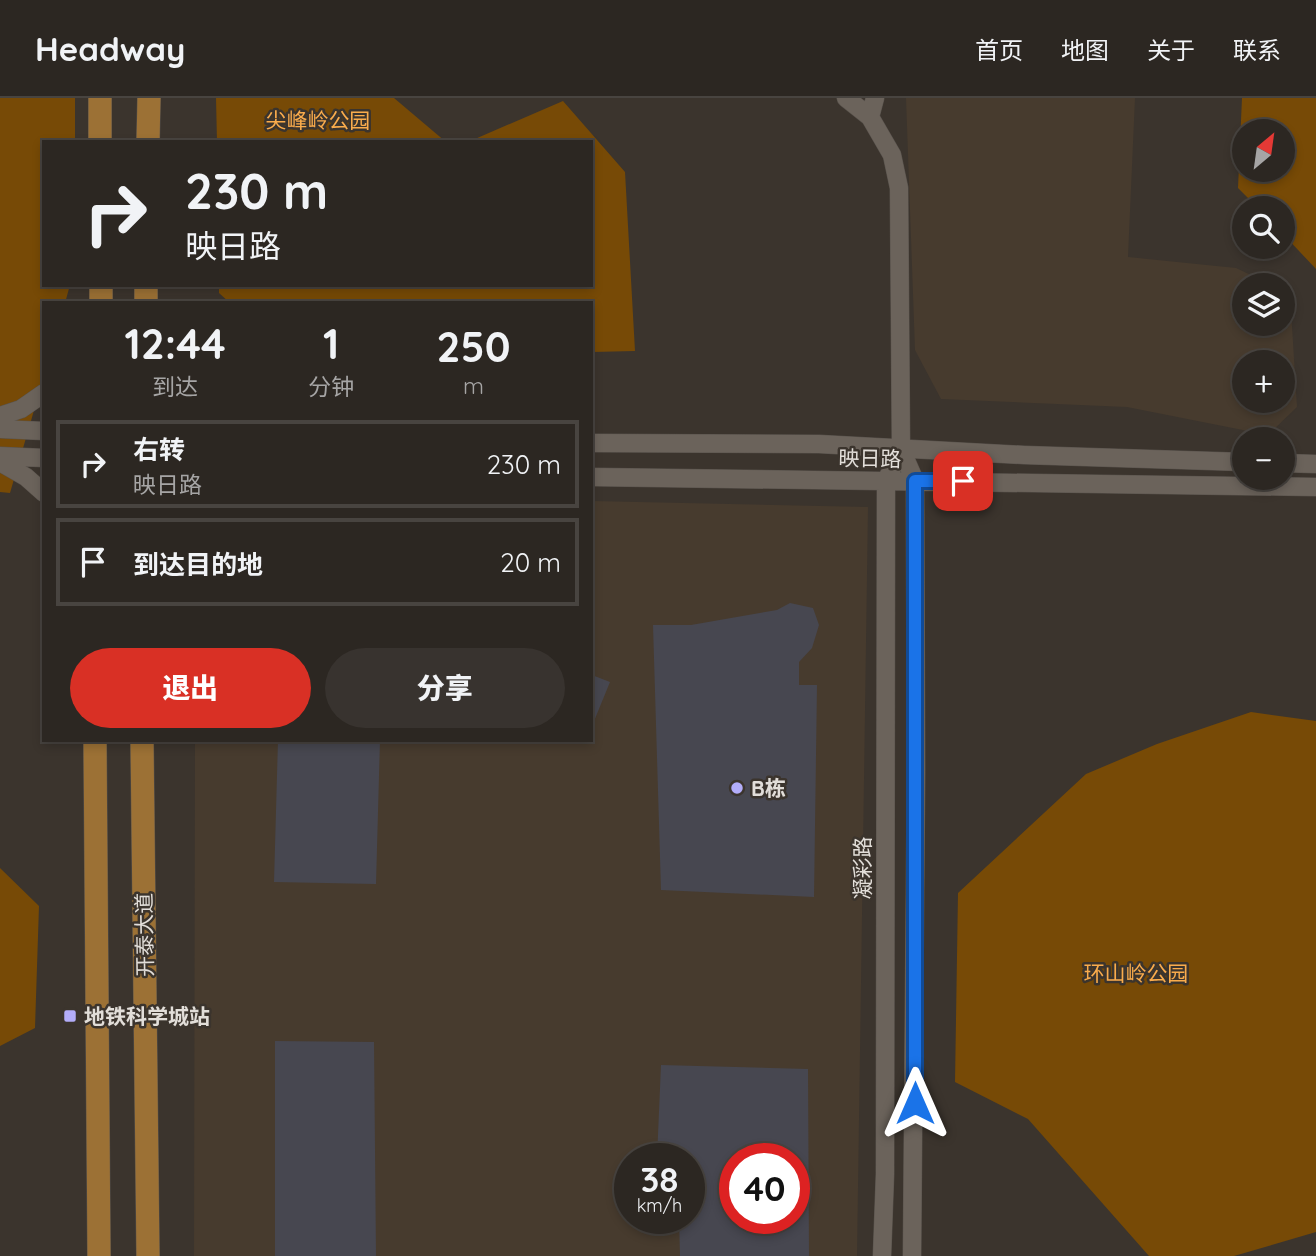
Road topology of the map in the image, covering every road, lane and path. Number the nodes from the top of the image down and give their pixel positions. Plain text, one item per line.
1 (100, 98) edge
2 (149, 98) edge
3 (846, 98) edge
4 (875, 98) edge
5 (870, 117) junction
6 (100, 140) edge
7 (148, 140) edge
8 (42, 394) edge
9 (0, 416) edge
10 (0, 429) edge
11 (42, 431) edge
12 (593, 443) edge
13 (901, 449) junction
14 (0, 456) edge
15 (42, 458) edge
16 (0, 462) edge
17 (1232, 462) edge
18 (1295, 463) edge
19 (1316, 464) edge
20 (593, 477) edge
21 (886, 481) junction
22 (915, 481) junction
23 (1316, 487) edge
24 (42, 491) edge
25 (95, 742) edge
26 (142, 742) edge
27 (99, 1256) edge
28 (148, 1256) edge
29 (882, 1256) edge
30 (912, 1256) edge

1 - 6 main road
2 - 7 main road
3 - 5 street
4 - 5 street
5 - 13 street
8 - 9 street
10 - 11 street
12 - 13 street, 映日路
13 - 17 street, 映日路
13 - 21 street
13 - 22 street
14 - 15 street
16 - 24 street
18 - 19 street
20 - 21 street, 映日路
21 - 22 street, 映日路
21 - 29 street, 凝彩路
22 - 23 street, 映日路
22 - 30 street
25 - 27 main road
26 - 28 main road, 开泰大道

